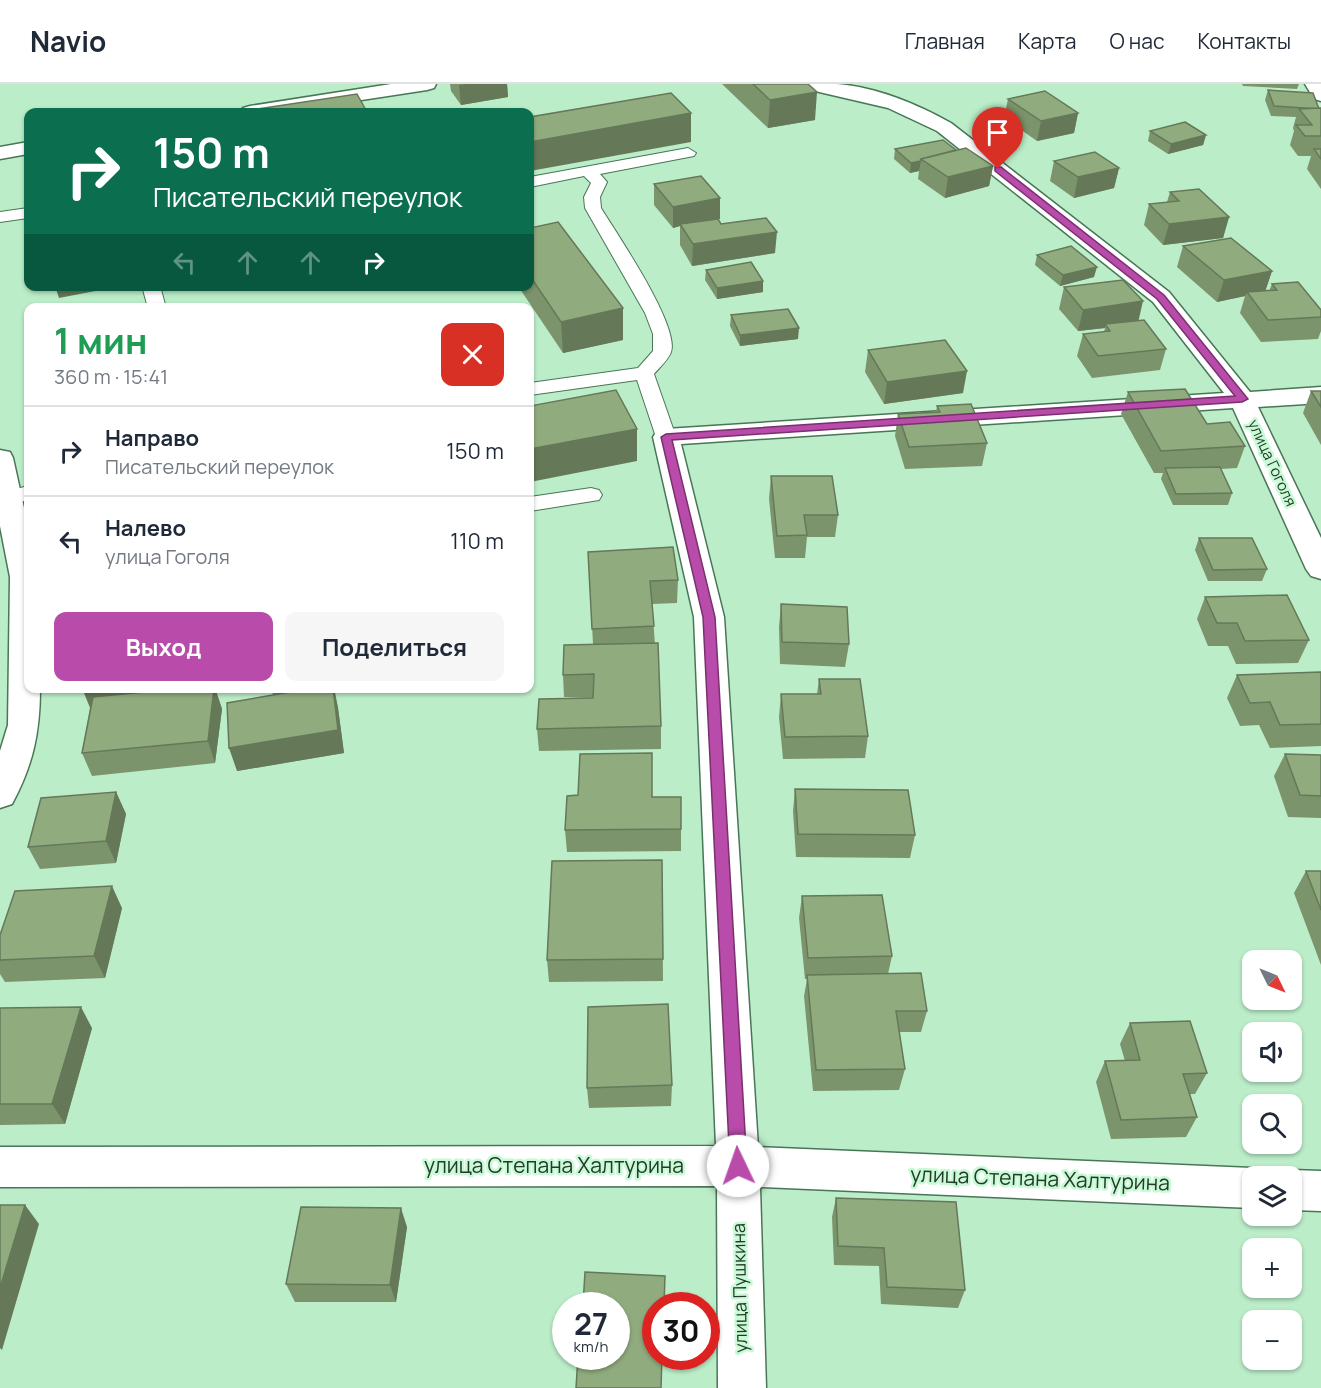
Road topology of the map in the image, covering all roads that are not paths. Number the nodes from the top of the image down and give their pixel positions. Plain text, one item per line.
1 (427, 84) edge
2 (808, 84) edge
3 (1314, 84) edge
4 (1321, 95) edge
5 (275, 108) edge
6 (24, 149) edge
7 (0, 153) edge
8 (688, 153) dead end
9 (588, 171) junction
10 (534, 181) edge
11 (24, 214) edge
12 (0, 217) edge
13 (644, 373) junction
14 (534, 388) edge
15 (1321, 395) edge
16 (1242, 399) junction
17 (666, 437) junction
18 (0, 458) edge
19 (591, 495) dead end
20 (19, 496) edge
21 (534, 503) edge
22 (24, 547) edge
23 (1321, 569) edge
24 (25, 693) edge
25 (0, 795) edge
26 (738, 1166) junction
27 (0, 1167) edge
28 (1242, 1188) edge
29 (1302, 1190) edge
30 (1321, 1191) edge
31 (742, 1388) edge

1 - 5 street
2 - 16 street, улица Гоголя
3 - 4 street
6 - 7 street
8 - 9 lane
9 - 10 lane
9 - 13 lane
11 - 12 lane
13 - 14 lane
13 - 17 lane
15 - 16 street
16 - 17 street
16 - 23 street, улица Гоголя
17 - 26 street, улица Пушкина
18 - 20 street
19 - 21 lane
20 - 22 street
24 - 25 street
26 - 27 street, улица Степана Халтурина
26 - 28 street, улица Степана Халтурина
26 - 31 street, улица Пушкина
29 - 30 street

